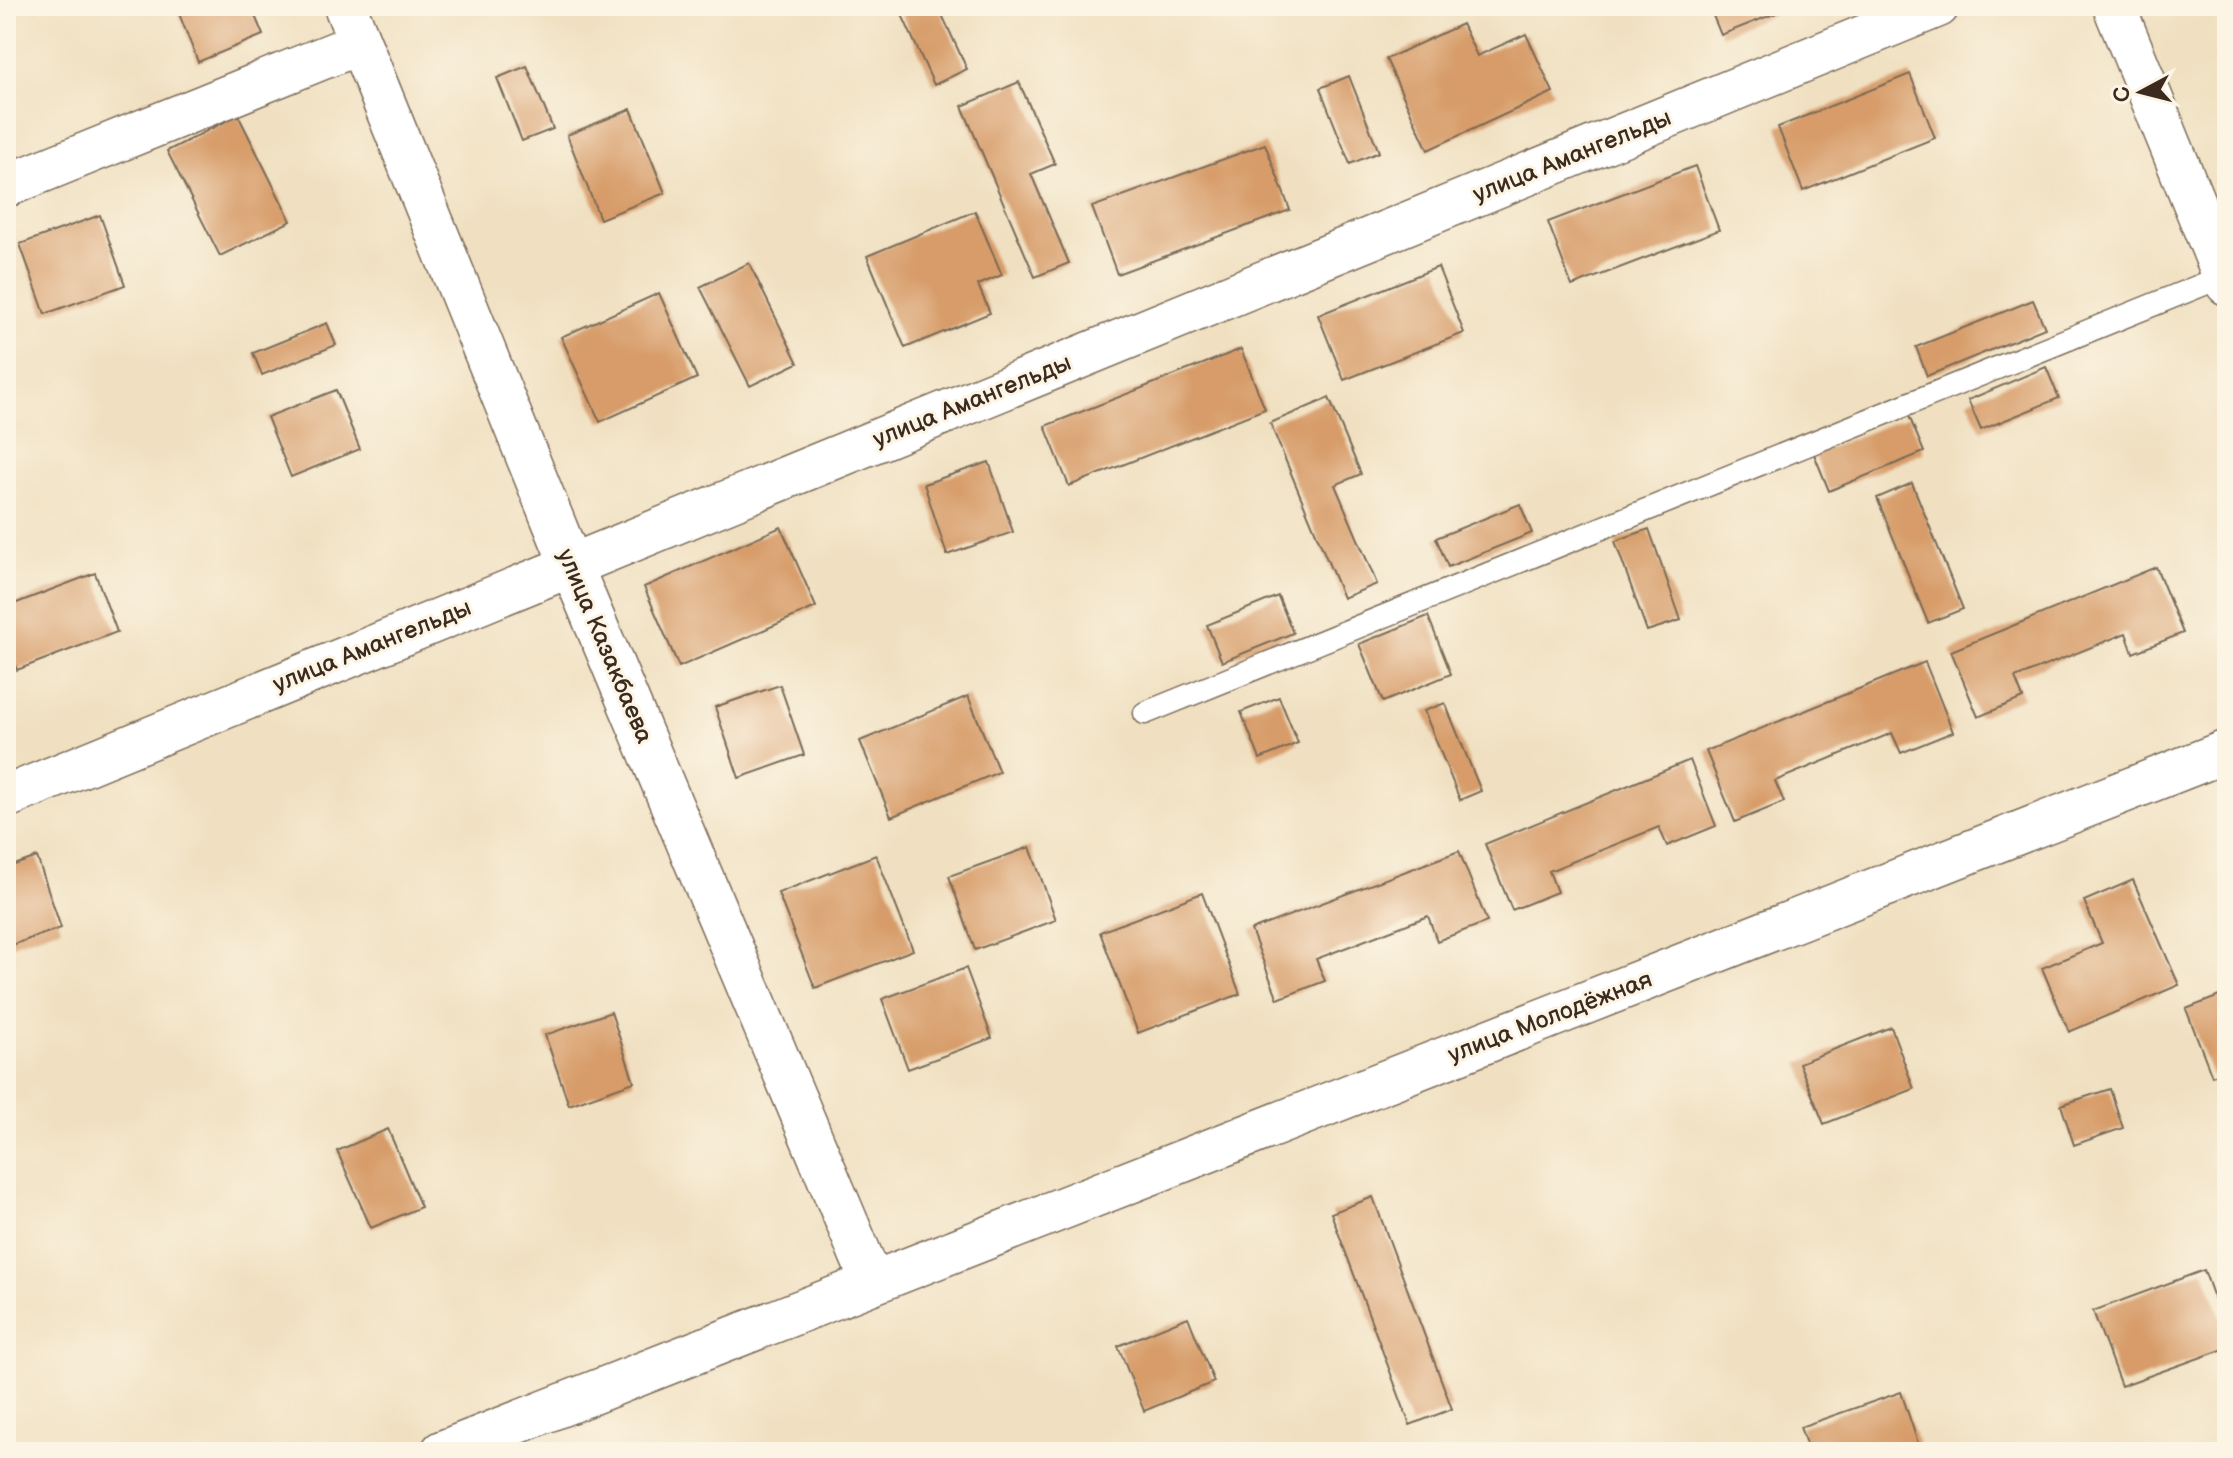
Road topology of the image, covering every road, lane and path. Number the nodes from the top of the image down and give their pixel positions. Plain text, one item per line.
1 (1938, 6) edge
2 (2114, 6) edge
3 (352, 24) edge
4 (6, 186) edge
5 (2225, 280) edge
6 (571, 565) junction
7 (1145, 713) dead end
8 (2227, 751) edge
9 (6, 797) edge
10 (872, 1282) junction
11 (442, 1452) edge

1 - 6 street, улица Амангельды
2 - 5 street
3 - 4 street
3 - 6 street, улица Казакбаева
5 - 7 lane
6 - 9 street, улица Амангельды
6 - 10 street, улица Казакбаева
8 - 10 street, улица Молодёжная
10 - 11 street, улица Молодёжная

